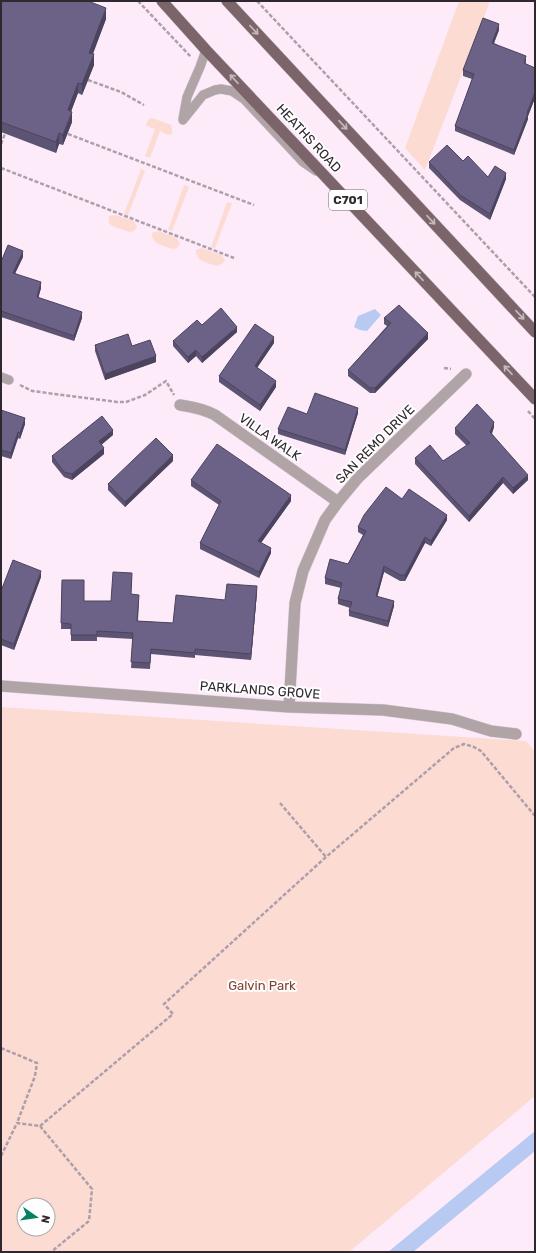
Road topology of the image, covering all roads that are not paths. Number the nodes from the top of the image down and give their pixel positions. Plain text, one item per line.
1 (162, 1) edge
2 (227, 1) edge
3 (206, 50) junction
4 (330, 181) junction
5 (535, 332) edge
6 (466, 374) dead end
7 (535, 399) edge
8 (180, 406) road end
9 (338, 502) junction
10 (1, 686) edge
11 (289, 707) junction
12 (516, 734) dead end

1 - 3 main road, HEATHS ROAD / C701
2 -> 5 main road
4 -> 3 main road, HEATHS ROAD / C701
3 - 4 lane
7 -> 4 main road, HEATHS ROAD / C701
6 - 9 street, SAN REMO DRIVE
8 - 9 street, VILLA WALK
9 - 11 street, SAN REMO DRIVE
10 - 11 street, PARKLANDS GROVE
11 - 12 street, PARKLANDS GROVE

